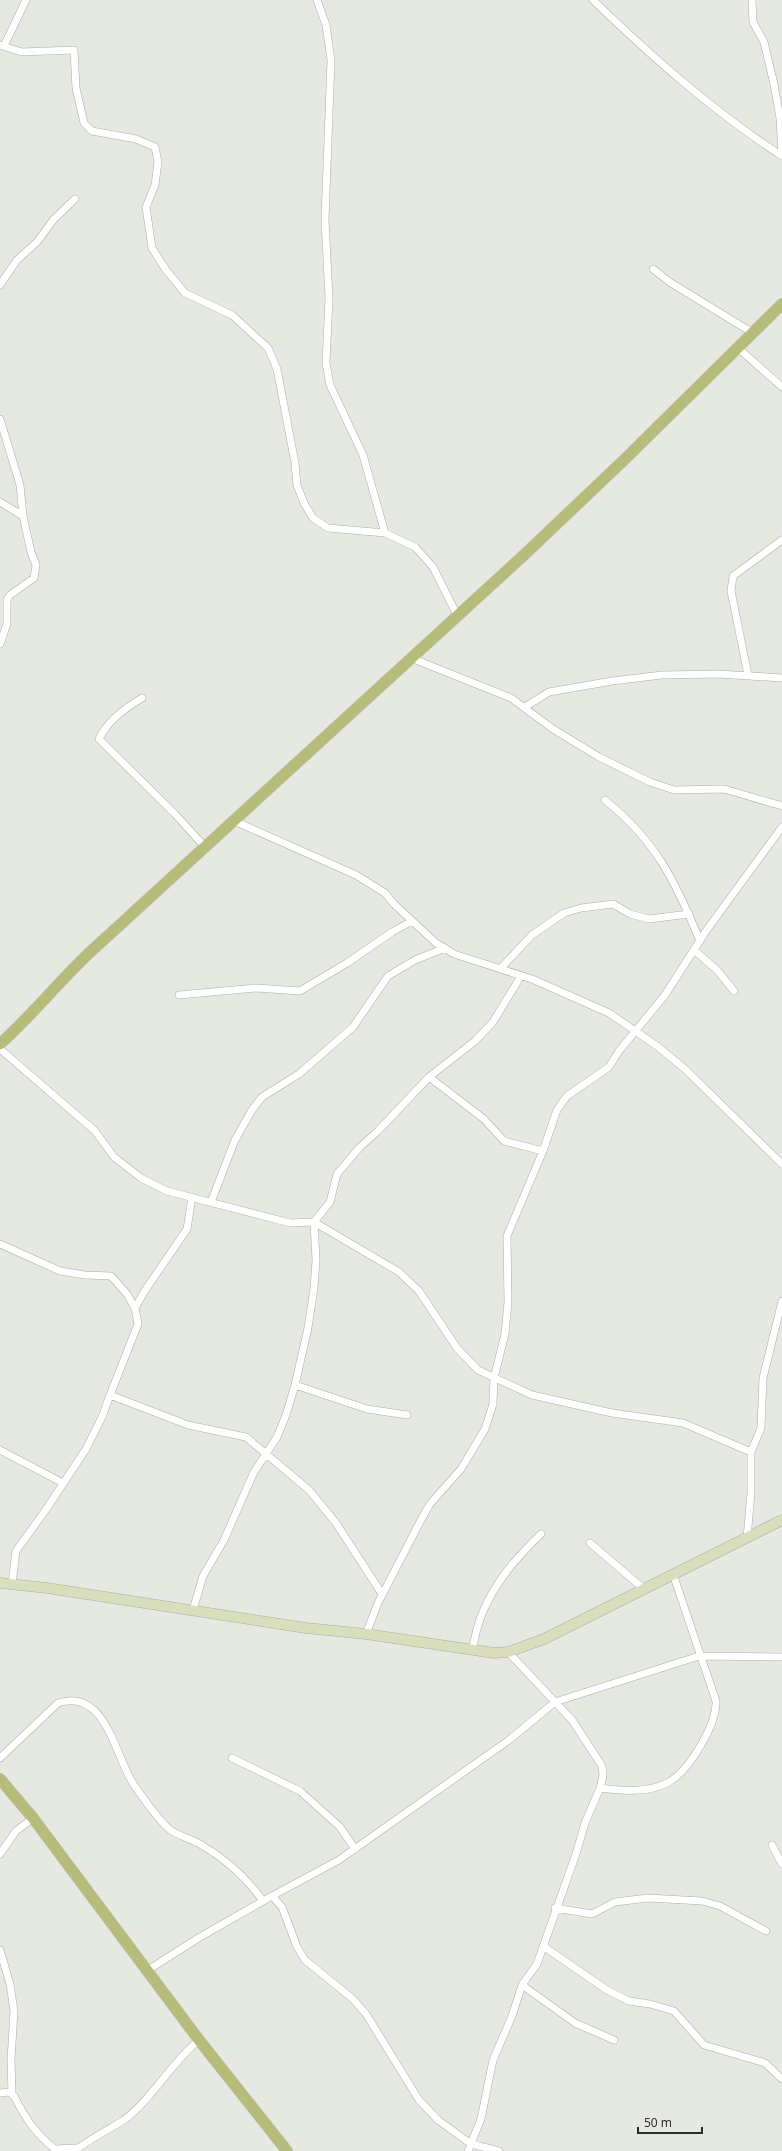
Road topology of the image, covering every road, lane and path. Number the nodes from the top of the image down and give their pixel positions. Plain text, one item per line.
1 (26, 0) edge
2 (317, 0) edge
3 (593, 0) edge
4 (752, 0) edge
5 (2, 45) edge
6 (782, 156) edge
7 (75, 200) dead end
8 (653, 269) dead end
9 (0, 285) edge
10 (782, 304) edge
11 (753, 333) junction
12 (738, 348) junction
13 (782, 387) edge
14 (0, 419) edge
15 (0, 502) edge
16 (23, 516) junction
17 (385, 533) junction
18 (782, 540) edge
19 (457, 615) junction
20 (0, 644) edge
21 (411, 658) junction
22 (748, 675) junction
23 (782, 678) edge
24 (142, 698) dead end
25 (525, 707) junction
26 (605, 800) dead end
27 (782, 806) edge
28 (232, 820) junction
29 (782, 827) edge
30 (204, 846) junction
31 (689, 914) junction
32 (412, 921) junction
33 (700, 941) junction
34 (445, 948) junction
35 (694, 950) junction
36 (500, 969) junction
37 (521, 976) junction
38 (734, 991) dead end
39 (179, 995) dead end
40 (636, 1031) junction
41 (0, 1044) edge
42 (0, 1049) edge
43 (429, 1077) junction
44 (543, 1151) junction
45 (782, 1164) edge
46 (192, 1197) junction
47 (211, 1202) junction
48 (314, 1222) junction
49 (0, 1244) edge
50 (782, 1301) edge
51 (135, 1308) junction
52 (494, 1378) junction
53 (295, 1385) junction
54 (110, 1395) junction
55 (407, 1415) dead end
56 (0, 1450) edge
57 (751, 1452) junction
58 (267, 1454) junction
59 (63, 1483) junction
60 (782, 1520) edge
61 (541, 1534) dead end
62 (747, 1538) junction
63 (590, 1543) dead end
64 (673, 1574) junction
65 (0, 1583) edge
66 (12, 1584) junction
67 (644, 1589) junction
68 (382, 1594) junction
69 (193, 1610) junction
70 (366, 1634) junction
71 (472, 1650) junction
72 (508, 1652) junction
73 (699, 1656) junction
74 (782, 1657) edge
75 (555, 1702) junction
76 (0, 1758) edge
77 (232, 1758) dead end
78 (0, 1779) edge
79 (600, 1788) junction
80 (32, 1818) junction
81 (772, 1845) dead end
82 (355, 1849) junction
83 (0, 1854) edge
84 (782, 1864) edge
85 (272, 1896) junction
86 (263, 1901) junction
87 (555, 1908) junction
88 (766, 1930) dead end
89 (543, 1946) junction
90 (0, 1950) edge
91 (148, 1970) junction
92 (522, 1985) junction
93 (199, 2040) junction
94 (614, 2040) dead end
95 (782, 2078) edge
96 (0, 2092) edge
97 (12, 2093) junction
98 (469, 2148) edge
99 (56, 2150) edge
100 (76, 2150) edge
101 (287, 2151) edge
102 (499, 2151) edge

1 - 5 street
2 - 17 street
3 - 6 street
4 - 6 street
5 - 17 street
7 - 9 street
8 - 11 street
10 - 11 main road
11 - 12 main road
12 - 13 street
12 - 19 main road
14 - 16 street
15 - 16 street
16 - 20 street
17 - 19 street
18 - 22 street
19 - 21 main road
21 - 25 street
21 - 28 main road
22 - 23 street
22 - 25 street
24 - 30 street
25 - 27 street
26 - 31 street
28 - 30 main road
28 - 32 street
29 - 33 street
30 - 41 main road
31 - 33 street
31 - 36 street
32 - 34 street
32 - 39 street
33 - 35 street
34 - 36 street
34 - 47 street
35 - 38 street
35 - 40 street
36 - 37 street
37 - 40 street
37 - 43 street
40 - 44 street
40 - 45 street
42 - 46 street
43 - 44 street
43 - 48 street
44 - 52 street
46 - 47 street
46 - 51 street
47 - 48 street
48 - 52 street
48 - 53 street
49 - 51 street
50 - 57 street
51 - 54 street
52 - 57 street
52 - 68 street
53 - 55 street
53 - 58 street
54 - 58 street
54 - 59 street
56 - 59 street
57 - 62 street
58 - 68 street
58 - 69 street
59 - 66 street
60 - 62 street
61 - 71 street
62 - 64 street
63 - 67 street
64 - 67 street
64 - 73 street
65 - 66 street
66 - 69 street
67 - 72 street
68 - 70 street
69 - 70 street
70 - 71 street
71 - 72 street
72 - 75 street
73 - 74 street
73 - 75 street
73 - 79 street
75 - 79 street
75 - 82 street
76 - 86 street
77 - 82 street
78 - 80 main road
79 - 87 street
80 - 83 street
80 - 91 main road
81 - 84 street
82 - 85 street
85 - 86 street
85 - 98 street
86 - 91 street
87 - 88 street
87 - 89 street
89 - 92 street
89 - 95 street
90 - 97 street
91 - 93 main road
92 - 94 street
92 - 98 street
93 - 100 street
93 - 101 main road
96 - 97 street
97 - 99 street
98 - 102 street
99 - 100 street

